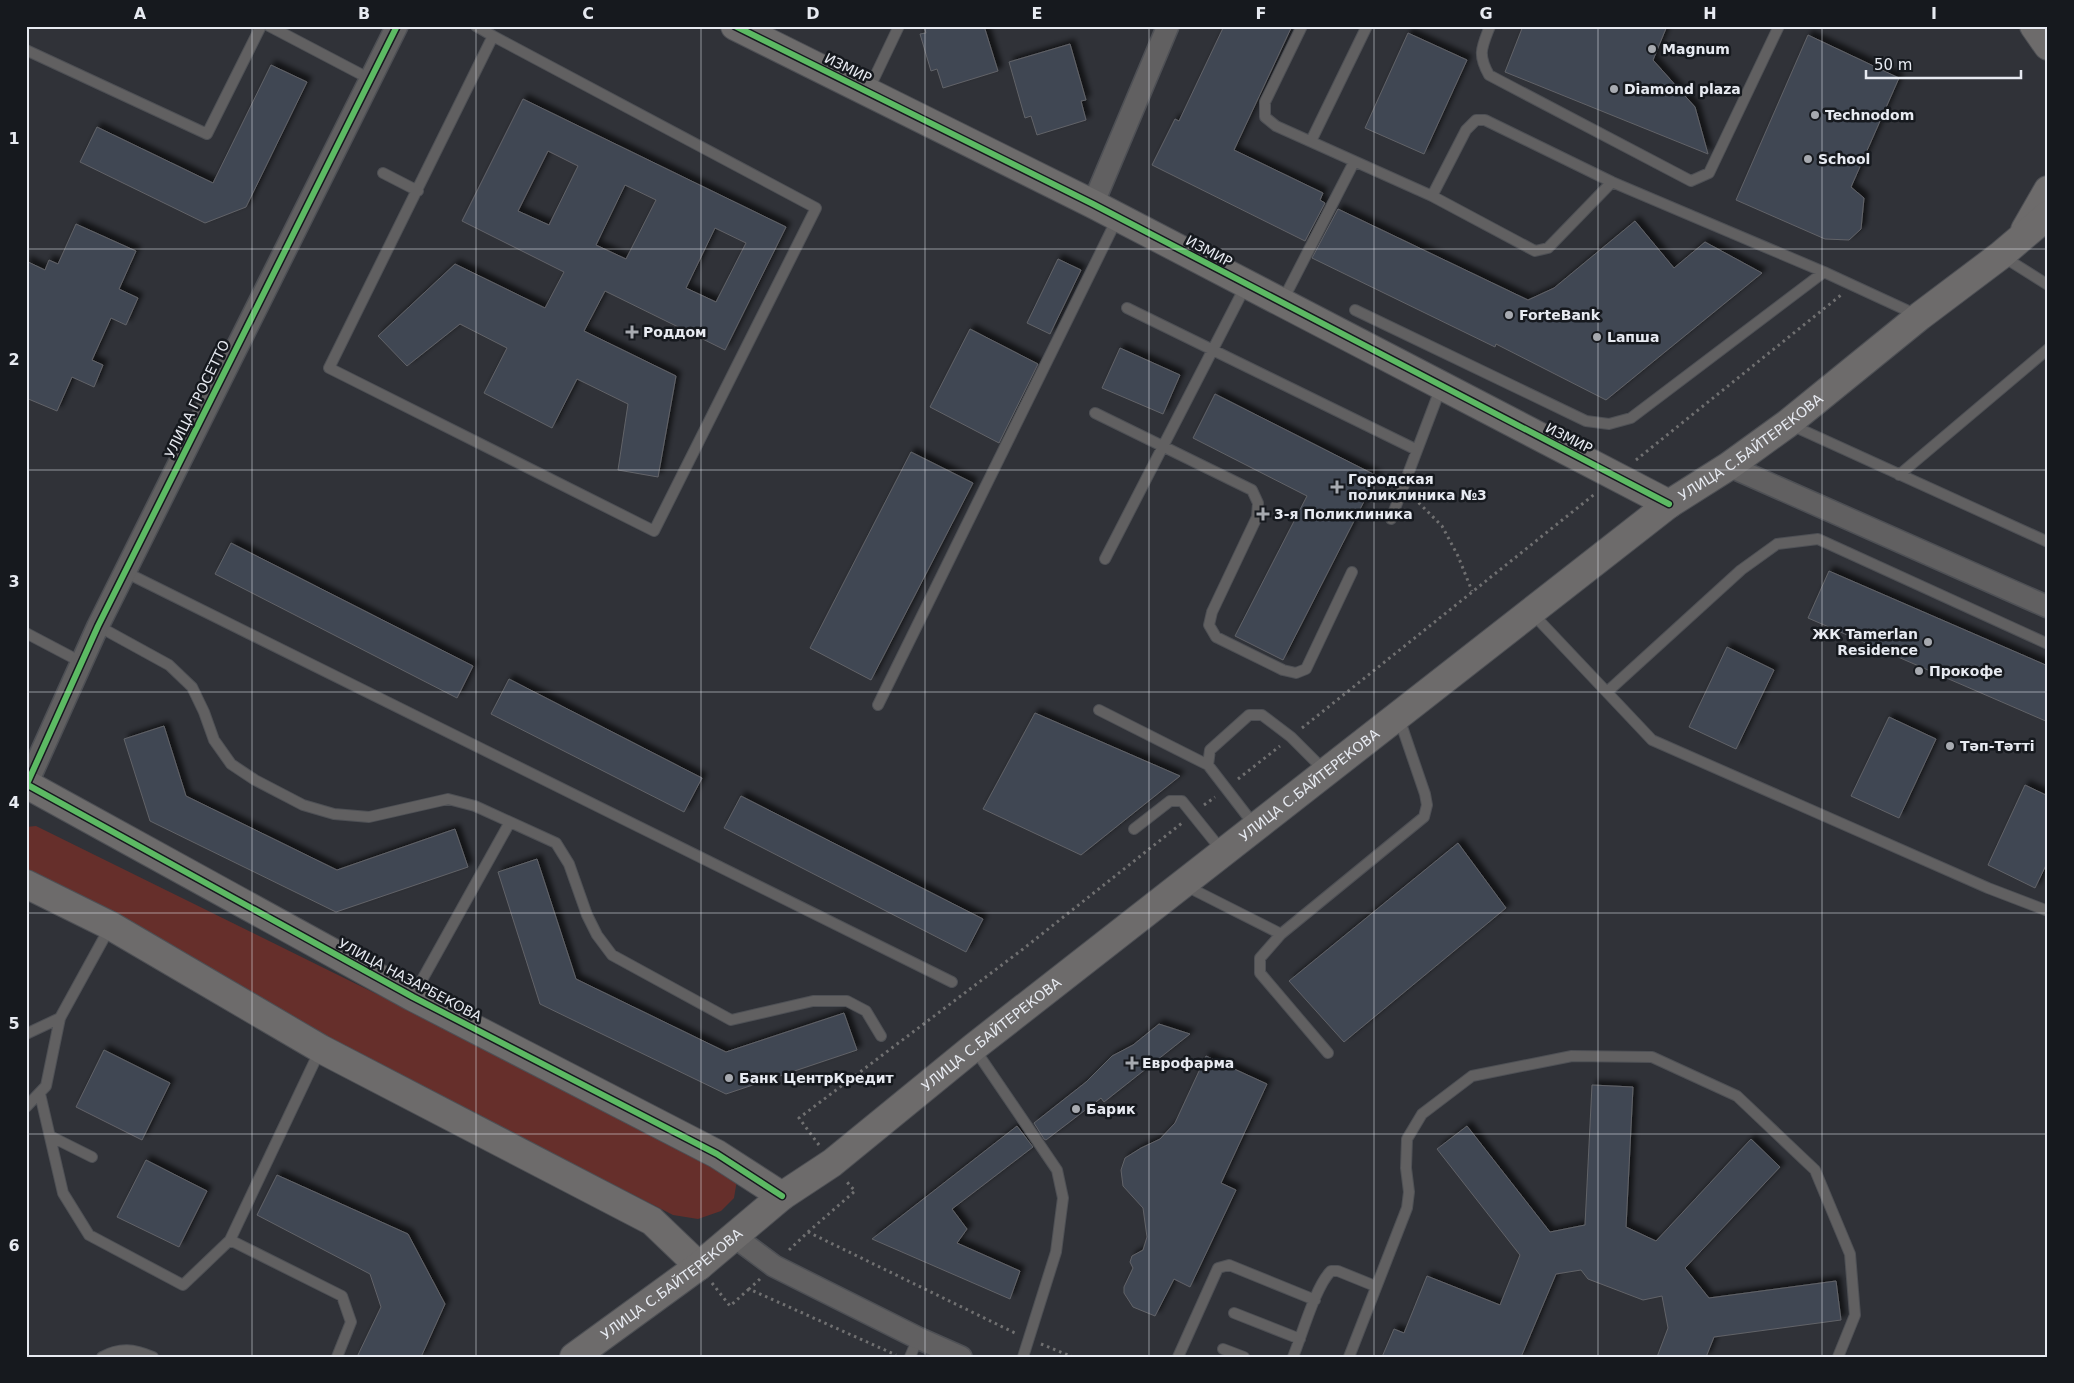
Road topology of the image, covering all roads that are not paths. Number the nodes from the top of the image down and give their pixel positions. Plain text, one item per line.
1 (261, 26) edge
2 (269, 26) edge
3 (397, 26) edge
4 (476, 26) edge
5 (735, 26) edge
6 (899, 26) edge
7 (1168, 26) edge
8 (1302, 26) edge
9 (1367, 26) edge
10 (1490, 26) edge
11 (1780, 26) edge
12 (2035, 26) edge
13 (2048, 32) edge
14 (493, 36) junction
15 (2048, 46) edge
16 (26, 50) edge
17 (370, 80) junction
18 (867, 92) junction
19 (1311, 141) junction
20 (1354, 162) junction
21 (383, 173) dead end
22 (1612, 182) junction
23 (2048, 190) edge
24 (418, 192) junction
25 (1432, 196) junction
26 (1093, 204) junction
27 (2048, 215) edge
28 (1118, 217) junction
29 (2021, 236) junction
30 (2001, 255) junction
31 (1824, 272) junction
32 (1246, 284) junction
33 (2048, 285) edge
34 (1282, 302) junction
35 (1128, 308) dead end
36 (1355, 310) dead end
37 (1920, 316) junction
38 (2048, 349) edge
39 (1212, 350) junction
40 (1441, 386) junction
41 (1095, 413) dead end
42 (1788, 424) junction
43 (1163, 446) junction
44 (1417, 450) junction
45 (1729, 466) junction
46 (1899, 475) junction
47 (1669, 504) junction
48 (1391, 519) dead end
49 (2048, 542) edge
50 (1105, 559) dead end
51 (125, 572) junction
52 (1352, 572) dead end
53 (2048, 607) edge
54 (1532, 613) junction
55 (98, 626) junction
56 (26, 633) edge
57 (2048, 644) edge
58 (82, 663) junction
59 (1607, 692) junction
60 (878, 705) dead end
61 (1100, 710) dead end
62 (1398, 717) junction
63 (1208, 765) junction
64 (1327, 773) junction
65 (26, 785) edge
66 (510, 822) junction
67 (1256, 828) junction
68 (1134, 830) dead end
69 (1224, 853) junction
70 (26, 884) edge
71 (1183, 885) junction
72 (2048, 911) edge
73 (111, 926) junction
74 (1281, 934) junction
75 (952, 982) dead end
76 (413, 997) junction
77 (60, 1018) junction
78 (26, 1034) edge
79 (881, 1036) dead end
80 (974, 1047) junction
81 (321, 1049) junction
82 (1328, 1054) dead end
83 (40, 1094) junction
84 (26, 1107) edge
85 (50, 1136) junction
86 (92, 1157) dead end
87 (782, 1196) junction
88 (735, 1237) junction
89 (230, 1240) junction
90 (699, 1266) junction
91 (1375, 1286) junction
92 (1315, 1300) junction
93 (1234, 1313) dead end
94 (1300, 1339) junction
95 (914, 1348) edge
96 (1223, 1349) dead end
97 (102, 1357) edge
98 (153, 1357) edge
99 (337, 1357) edge
100 (574, 1357) edge
101 (961, 1357) edge
102 (1023, 1357) edge
103 (1178, 1357) edge
104 (1244, 1357) edge
105 (1293, 1357) edge
106 (1349, 1357) edge
107 (1838, 1357) edge

1 - 16 lane
2 - 17 lane
3 - 17 street, УЛИЦА ГРОСЕТТО
4 - 14 lane
5 - 18 street, ИЗМИР
6 - 18 lane
7 - 26 street
8 - 19 lane
9 - 19 lane
10 - 11 lane
12 - 13 street
12 - 15 street
14 - 24 lane
14 - 24 lane
17 - 51 street, УЛИЦА ГРОСЕТТО
18 - 26 street, ИЗМИР
19 - 20 lane
20 - 25 lane
20 - 34 lane
21 - 24 lane
22 - 25 lane
22 - 25 lane
22 - 31 lane
23 - 29 street
26 - 28 street, ИЗМИР
27 - 29 street, УЛИЦА С.БАЙТЕРЕКОВА
28 - 32 street, ИЗМИР
28 - 60 lane
29 - 30 street, УЛИЦА С.БАЙТЕРЕКОВА
30 - 33 lane
30 - 37 street, УЛИЦА С.БАЙТЕРЕКОВА
31 - 36 lane
31 - 37 lane
32 - 34 street, ИЗМИР
32 - 39 lane
34 - 40 street, ИЗМИР
35 - 39 lane
37 - 42 street, УЛИЦА С.БАЙТЕРЕКОВА
38 - 46 lane
39 - 43 lane
39 - 44 lane
40 - 44 lane
40 - 47 street, ИЗМИР
41 - 43 lane
42 - 45 street, УЛИЦА С.БАЙТЕРЕКОВА
42 - 46 lane
43 - 50 lane
43 - 52 lane
44 - 48 lane
45 - 47 street, УЛИЦА С.БАЙТЕРЕКОВА
45 - 53 street
46 - 49 lane
47 - 54 street, УЛИЦА С.БАЙТЕРЕКОВА
51 - 55 street, УЛИЦА ГРОСЕТТО
51 - 75 lane
54 - 59 lane
54 - 62 street, УЛИЦА С.БАЙТЕРЕКОВА
55 - 58 street, УЛИЦА ГРОСЕТТО
55 - 66 lane
56 - 58 lane
57 - 59 lane
58 - 65 street, УЛИЦА ГРОСЕТТО
59 - 72 lane
61 - 63 lane
62 - 64 street, УЛИЦА С.БАЙТЕРЕКОВА
62 - 74 lane
63 - 64 lane
63 - 67 lane
64 - 67 street, УЛИЦА С.БАЙТЕРЕКОВА
65 - 76 street, УЛИЦА НАЗАРБЕКОВА
66 - 76 lane
66 - 79 lane
67 - 69 street, УЛИЦА С.БАЙТЕРЕКОВА
68 - 69 lane
69 - 71 street, УЛИЦА С.БАЙТЕРЕКОВА
70 - 73 street
71 - 74 lane
71 - 80 street, УЛИЦА С.БАЙТЕРЕКОВА
73 - 77 lane
73 - 81 street
74 - 82 lane
76 - 87 street, УЛИЦА НАЗАРБЕКОВА
77 - 78 lane
77 - 83 lane
80 - 87 street, УЛИЦА С.БАЙТЕРЕКОВА
80 - 102 lane
81 - 89 lane
81 - 90 street
83 - 84 lane
83 - 85 lane
85 - 86 lane
85 - 89 lane
87 - 88 street, УЛИЦА С.БАЙТЕРЕКОВА
88 - 90 street, УЛИЦА С.БАЙТЕРЕКОВА
88 - 95 street
89 - 99 lane
90 - 100 street, УЛИЦА С.БАЙТЕРЕКОВА
91 - 92 lane
91 - 106 lane
91 - 107 lane
92 - 94 lane
92 - 103 lane
93 - 94 lane
94 - 105 lane
95 - 101 street
96 - 104 lane
97 - 98 lane

